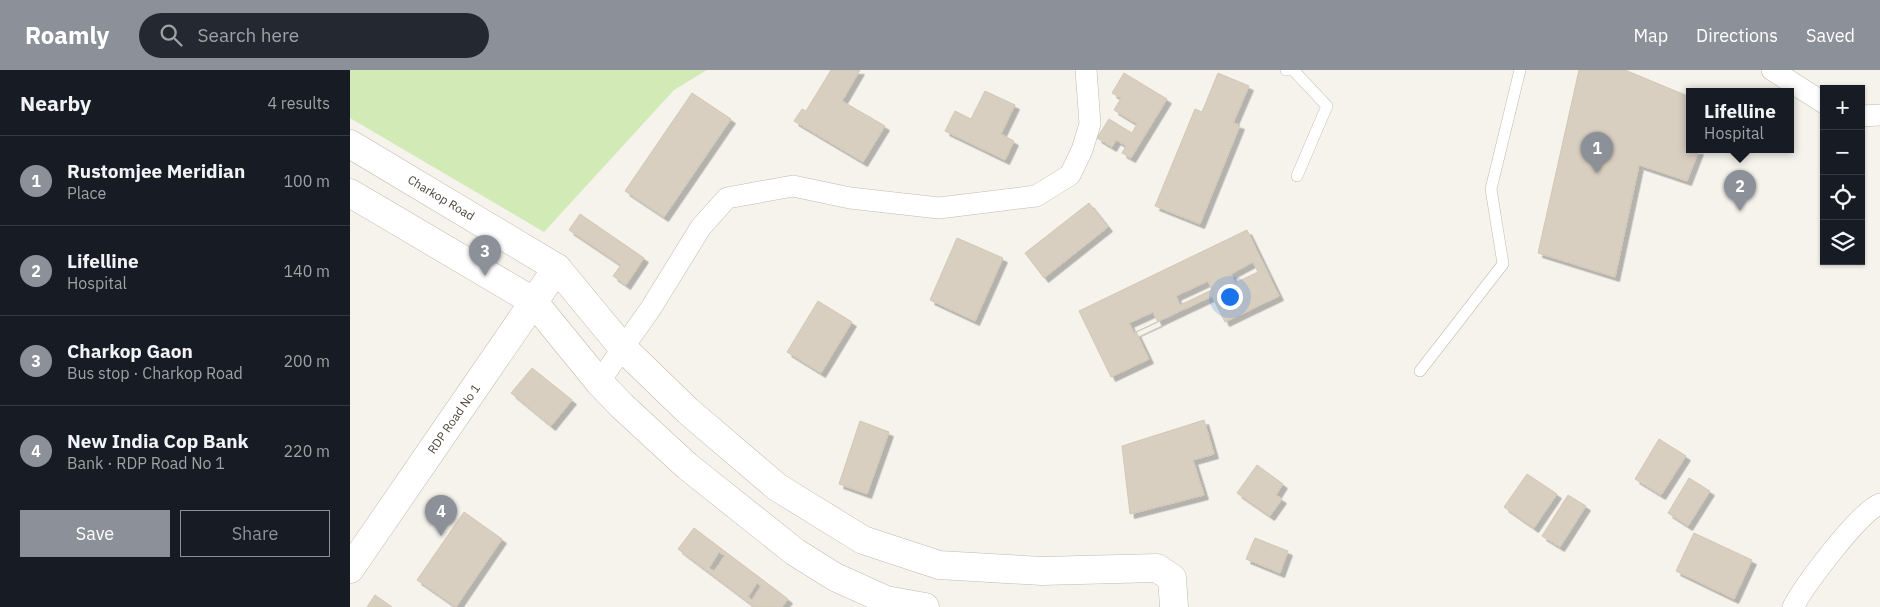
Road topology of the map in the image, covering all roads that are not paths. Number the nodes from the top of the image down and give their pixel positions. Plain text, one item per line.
1 (1086, 70) edge
2 (1286, 70) edge
3 (1520, 70) edge
4 (1772, 70) edge
5 (1820, 100) edge
6 (1880, 115) edge
7 (1865, 116) edge
8 (350, 144) edge
9 (1297, 176) dead end
10 (350, 193) edge
11 (557, 268) junction
12 (533, 301) junction
13 (623, 348) junction
14 (1420, 371) dead end
15 (598, 382) junction
16 (1880, 504) edge
17 (350, 570) edge
18 (925, 607) edge
19 (1174, 607) edge
20 (1793, 607) edge

1 - 13 street
2 - 9 lane
3 - 14 lane
4 - 5 street
6 - 7 street
8 - 11 street, Charkop Road
10 - 12 street
11 - 12 street, RDP Road No 1
11 - 13 street, Charkop Road
12 - 15 street
12 - 17 street, RDP Road No 1
13 - 15 street
13 - 19 street, Charkop Road
15 - 18 street
16 - 20 street

